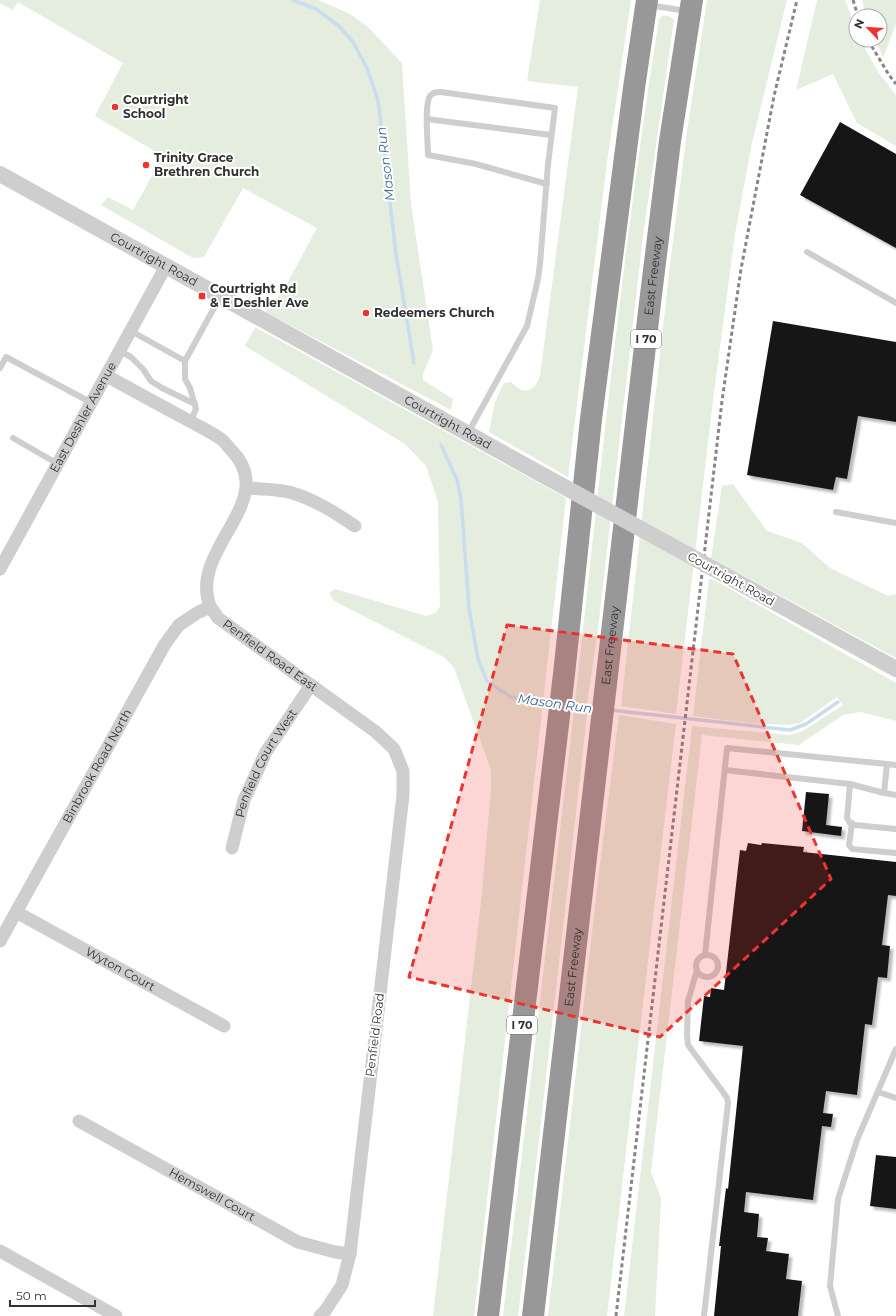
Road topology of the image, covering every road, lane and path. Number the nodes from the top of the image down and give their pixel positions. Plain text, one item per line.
1 (646, 2) edge
2 (691, 6) edge
3 (426, 119) junction
4 (551, 135) junction
5 (0, 174) edge
6 (547, 184) junction
7 (807, 252) dead end
8 (166, 266) junction
9 (220, 296) junction
10 (896, 304) edge
11 (131, 331) junction
12 (120, 351) junction
13 (185, 361) junction
14 (0, 368) edge
15 (107, 376) junction
16 (92, 403) junction
17 (194, 404) junction
18 (190, 422) junction
19 (468, 433) junction
20 (13, 438) dead end
21 (58, 464) junction
22 (246, 488) junction
23 (836, 512) dead end
24 (896, 523) edge
25 (355, 526) dead end
26 (0, 569) edge
27 (210, 607) junction
28 (896, 670) edge
29 (312, 685) junction
30 (394, 749) joint
31 (887, 764) junction
32 (896, 765) edge
33 (725, 770) junction
34 (850, 784) junction
35 (884, 793) junction
36 (896, 795) edge
37 (852, 823) junction
38 (896, 829) edge
39 (232, 848) dead end
40 (896, 853) edge
41 (16, 912) junction
42 (0, 942) edge
43 (705, 955) junction
44 (697, 970) junction
45 (224, 1026) dead end
46 (896, 1049) edge
47 (878, 1092) junction
48 (896, 1098) edge
49 (79, 1121) dead end
50 (0, 1251) edge
51 (350, 1254) junction
52 (116, 1316) edge
53 (320, 1316) edge
54 (488, 1316) edge
55 (533, 1316) edge
56 (704, 1316) edge
57 (838, 1316) edge

1 - 2 lane
1 - 54 highway, I 70
2 - 55 highway, East Freeway / I 70
3 - 4 lane
3 - 4 lane
3 - 6 lane
4 - 6 lane
5 - 8 street, Courtright Road
6 - 19 lane
7 - 10 lane
8 - 9 street, Courtright Road
8 - 11 street, East Deshler Avenue
9 - 13 lane
9 - 19 street, Courtright Road
11 - 12 street, East Deshler Avenue
11 - 13 lane
12 - 15 street, East Deshler Avenue
12 - 17 lane
13 - 17 lane
14 - 16 lane
15 - 16 street, East Deshler Avenue
15 - 18 street
16 - 21 street, East Deshler Avenue
17 - 18 lane
18 - 22 street
19 - 28 street, Courtright Road, bridge
20 - 21 lane
21 - 26 street, East Deshler Avenue
22 - 25 street
22 - 27 street
23 - 24 lane
27 - 29 street, Penfield Road East
27 - 41 street, Binbrook Road North
29 - 30 street, Penfield Road East
29 - 39 street, Penfield Court West
30 - 51 street, Penfield Road
31 - 32 lane
31 - 33 lane
31 - 35 lane
33 - 34 lane
33 - 43 lane
34 - 35 lane
34 - 37 lane
35 - 36 lane
37 - 38 lane
37 - 40 lane
41 - 42 street, Binbrook Road North
41 - 45 street, Wyton Court
43 - 44 lane
43 - 44 lane
44 - 56 lane
46 - 47 lane
47 - 48 lane
47 - 57 lane
49 - 51 street, Hemswell Court
50 - 52 street
51 - 53 street, Penfield Road

